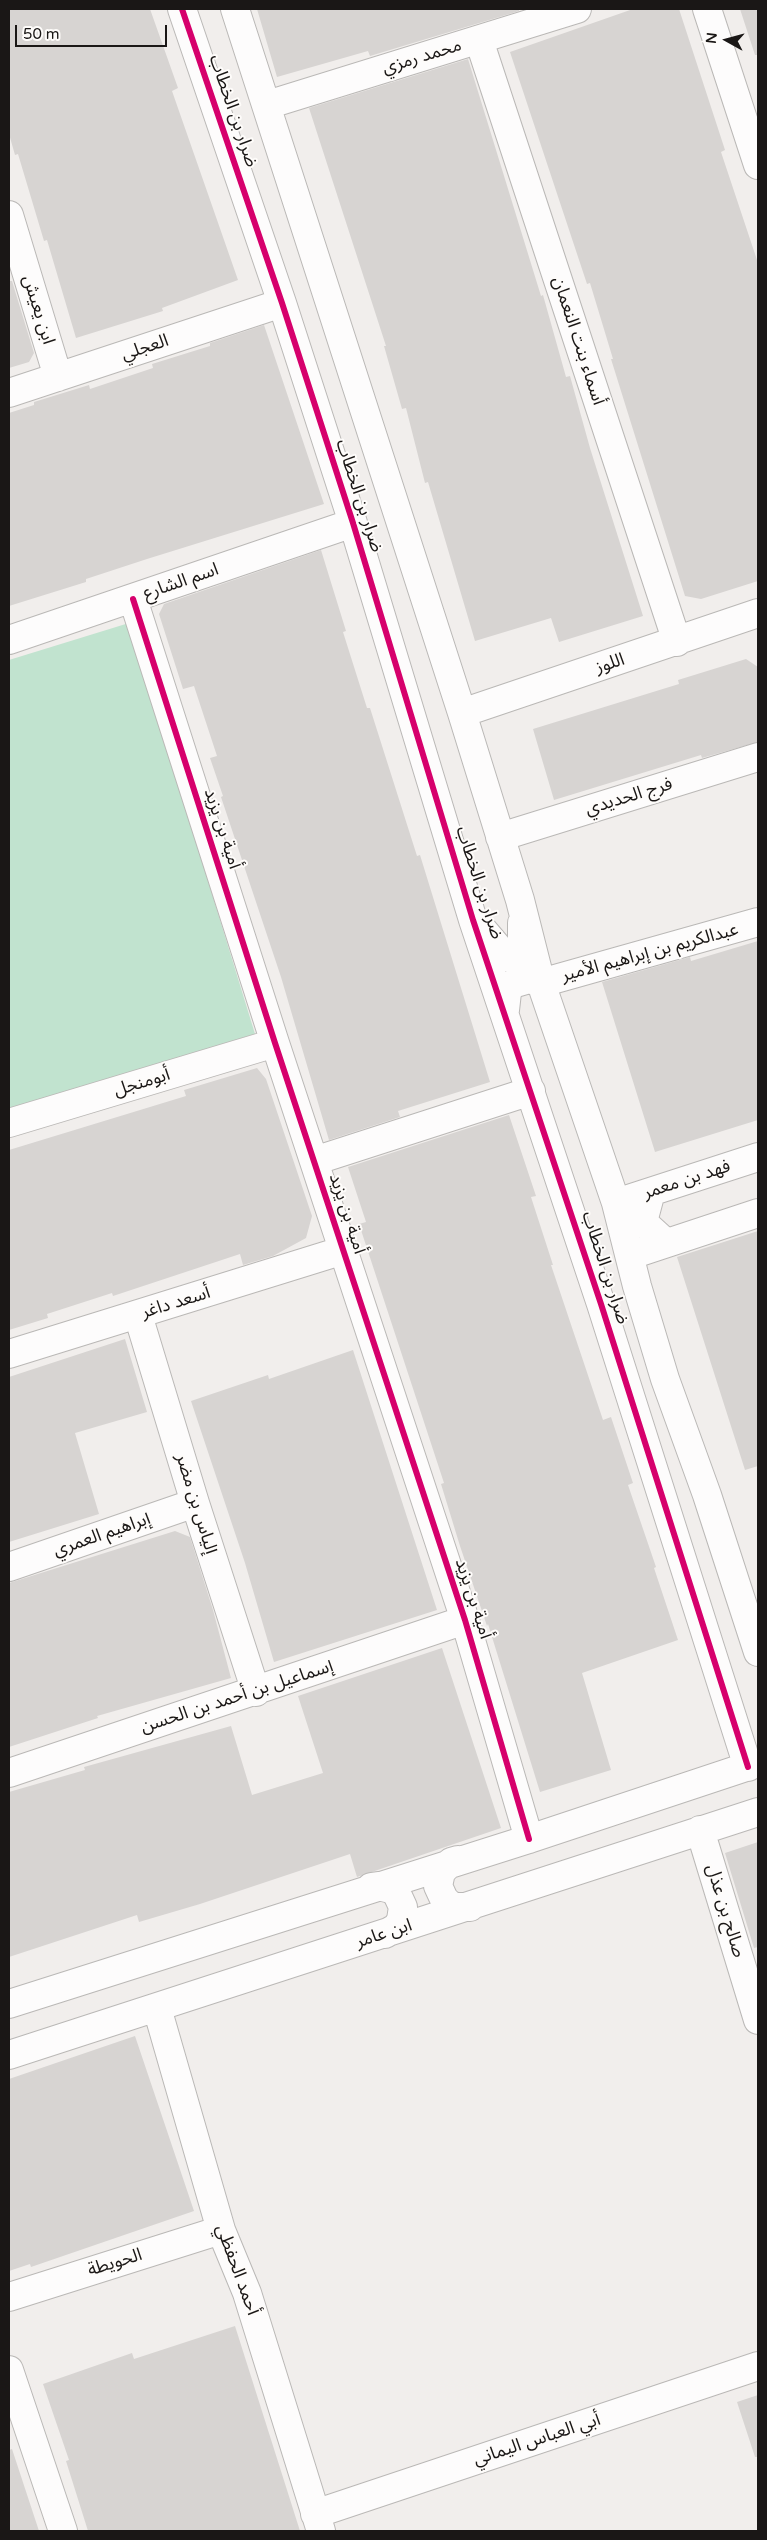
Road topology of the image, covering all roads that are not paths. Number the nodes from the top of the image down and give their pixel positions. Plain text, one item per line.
1 (182, 9) edge
2 (234, 9) edge
3 (577, 9) edge
4 (707, 9) edge
5 (479, 40) junction
6 (267, 105) junction
7 (758, 166) edge
8 (9, 215) edge
9 (282, 303) junction
10 (58, 376) junction
11 (9, 393) edge
12 (353, 523) junction
13 (133, 599) junction
14 (758, 613) edge
15 (9, 640) edge
16 (677, 642) junction
17 (462, 714) junction
18 (758, 757) edge
19 (500, 837) junction
20 (520, 900) junction
21 (473, 920) junction
22 (758, 922) edge
23 (541, 982) junction
24 (505, 1010) junction
25 (275, 1043) junction
26 (531, 1091) junction
27 (9, 1123) edge
28 (758, 1157) edge
29 (314, 1161) junction
30 (651, 1192) junction
31 (616, 1203) junction
32 (758, 1213) edge
33 (666, 1243) junction
34 (344, 1250) junction
35 (631, 1255) junction
36 (637, 1286) junction
37 (601, 1304) junction
38 (138, 1315) junction
39 (9, 1354) edge
40 (665, 1379) junction
41 (633, 1405) junction
42 (195, 1503) junction
43 (9, 1567) edge
44 (465, 1620) junction
45 (758, 1652) edge
46 (256, 1692) junction
47 (753, 1765) edge
48 (9, 1773) edge
49 (758, 1812) edge
50 (700, 1830) junction
51 (529, 1839) junction
52 (458, 1860) junction
53 (371, 1887) junction
54 (470, 1906) junction
55 (385, 1934) junction
56 (9, 2004) edge
57 (156, 2008) junction
58 (758, 2020) edge
59 (9, 2055) edge
60 (221, 2230) junction
61 (9, 2297) edge
62 (758, 2366) edge
63 (9, 2370) edge
64 (318, 2523) edge
65 (63, 2531) edge

1 - 9 street, ضرار بن الخطاب
2 - 6 street, ضرار بن الخطاب
3 - 5 street, محمد رمزي
4 - 7 street
5 - 6 street, محمد رمزي
5 - 16 street, أسماء بنت النعمان
6 - 17 street, ضرار بن الخطاب
8 - 10 street, ابن يعيش
9 - 10 street, العجلي
9 - 12 street, ضرار بن الخطاب
10 - 11 street, العجلي
12 - 13 street, اسم الشارع
12 - 21 street, ضرار بن الخطاب
13 - 15 street, اسم الشارع
13 - 25 street, أمية بن يزيد
14 - 16 street, اللوز
16 - 17 street, اللوز
17 - 19 street, ضرار بن الخطاب
18 - 19 street, فرج الحديدي
19 - 20 street, ضرار بن الخطاب
20 - 21 street, ضرار بن الخطاب
20 - 23 street, ضرار بن الخطاب
21 - 24 street, ضرار بن الخطاب
22 - 23 street, عبدالكريم بن إبراهيم الأمير
23 - 24 street
23 - 31 street, ضرار بن الخطاب
24 - 26 street, ضرار بن الخطاب
25 - 27 street, أبومنجل
25 - 29 street, أمية بن يزيد
26 - 29 street
26 - 37 street, ضرار بن الخطاب
28 - 30 street, فهد بن معمر
29 - 34 street, أمية بن يزيد
30 - 31 street, فهد بن معمر
30 - 33 street
31 - 35 street, ضرار بن الخطاب
32 - 33 street
33 - 35 street
34 - 38 street, أسعد داغر
34 - 44 street, أمية بن يزيد
35 - 36 street, ضرار بن الخطاب
36 - 37 street, ضرار بن الخطاب
36 - 40 street, ضرار بن الخطاب
37 - 41 street, ضرار بن الخطاب
38 - 39 street, أسعد داغر
38 - 42 street, إلياس بن مضر
40 - 41 street, ضرار بن الخطاب
40 - 45 street, ضرار بن الخطاب
41 - 47 street, ضرار بن الخطاب
42 - 43 street, إبراهيم العمري
42 - 46 street, إلياس بن مضر
44 - 46 street, إسماعيل بن أحمد بن الحسن
44 - 51 street, أمية بن يزيد
46 - 48 street, إسماعيل بن أحمد بن الحسن
47 - 51 street
49 - 50 street, ابن عامر
50 - 54 street, ابن عامر
50 - 58 street, صالح بن عذل
51 - 52 street
52 - 53 street
52 - 54 street
53 - 55 street
53 - 56 street
54 - 55 street, ابن عامر
55 - 57 street, ابن عامر
57 - 59 street, ابن عامر
57 - 60 street, أحمد الحفظي
60 - 61 street, الحويطة
60 - 64 street, أحمد الحفظي
62 - 64 street, أبي العباس اليماني
63 - 65 street

